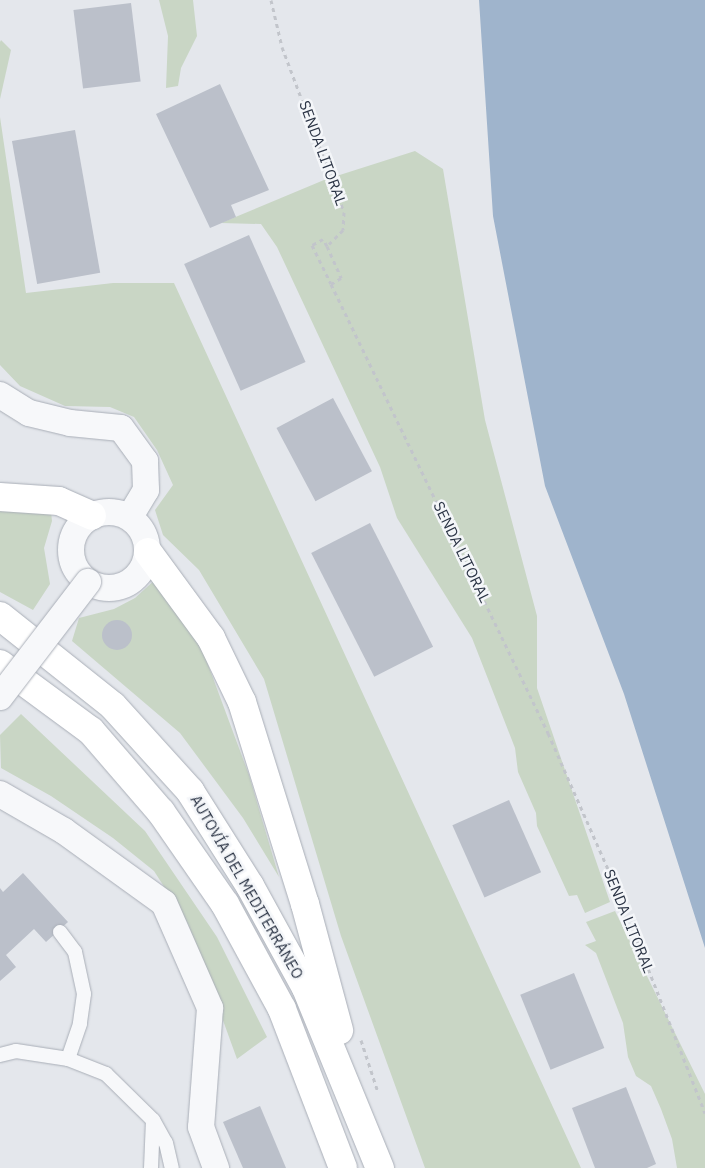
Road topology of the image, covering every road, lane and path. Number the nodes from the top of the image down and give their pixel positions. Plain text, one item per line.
1 (271, 0) edge
2 (326, 246) junction
3 (331, 284) junction
4 (0, 396) edge
5 (0, 497) edge
6 (92, 516) junction
7 (130, 517) junction
8 (148, 552) junction
9 (88, 582) junction
10 (0, 616) edge
11 (0, 664) edge
12 (0, 697) edge
13 (0, 794) edge
14 (60, 932) dead end
15 (0, 1055) edge
16 (68, 1058) junction
17 (705, 1113) edge
18 (153, 1120) junction
19 (365, 1128) junction
20 (151, 1168) edge
21 (172, 1168) edge
22 (216, 1168) edge
23 (343, 1168) edge
24 (380, 1168) edge

1 - 2 path, SENDA LITORAL
2 - 3 path
2 - 3 path, SENDA LITORAL
3 - 17 path, SENDA LITORAL
4 - 7 street
5 - 6 highway
6 - 7 street
6 - 9 street
7 - 8 street
8 - 9 street
8 - 19 highway
9 - 12 street, bridge
10 - 19 highway, AUTOVÍA DEL MEDITERRÁNEO
11 - 23 highway, AUTOVÍA DEL MEDITERRÁNEO
13 - 22 street
14 - 16 lane
15 - 16 lane
16 - 18 lane
18 - 20 lane
18 - 21 lane
19 - 24 highway, AUTOVÍA DEL MEDITERRÁNEO

